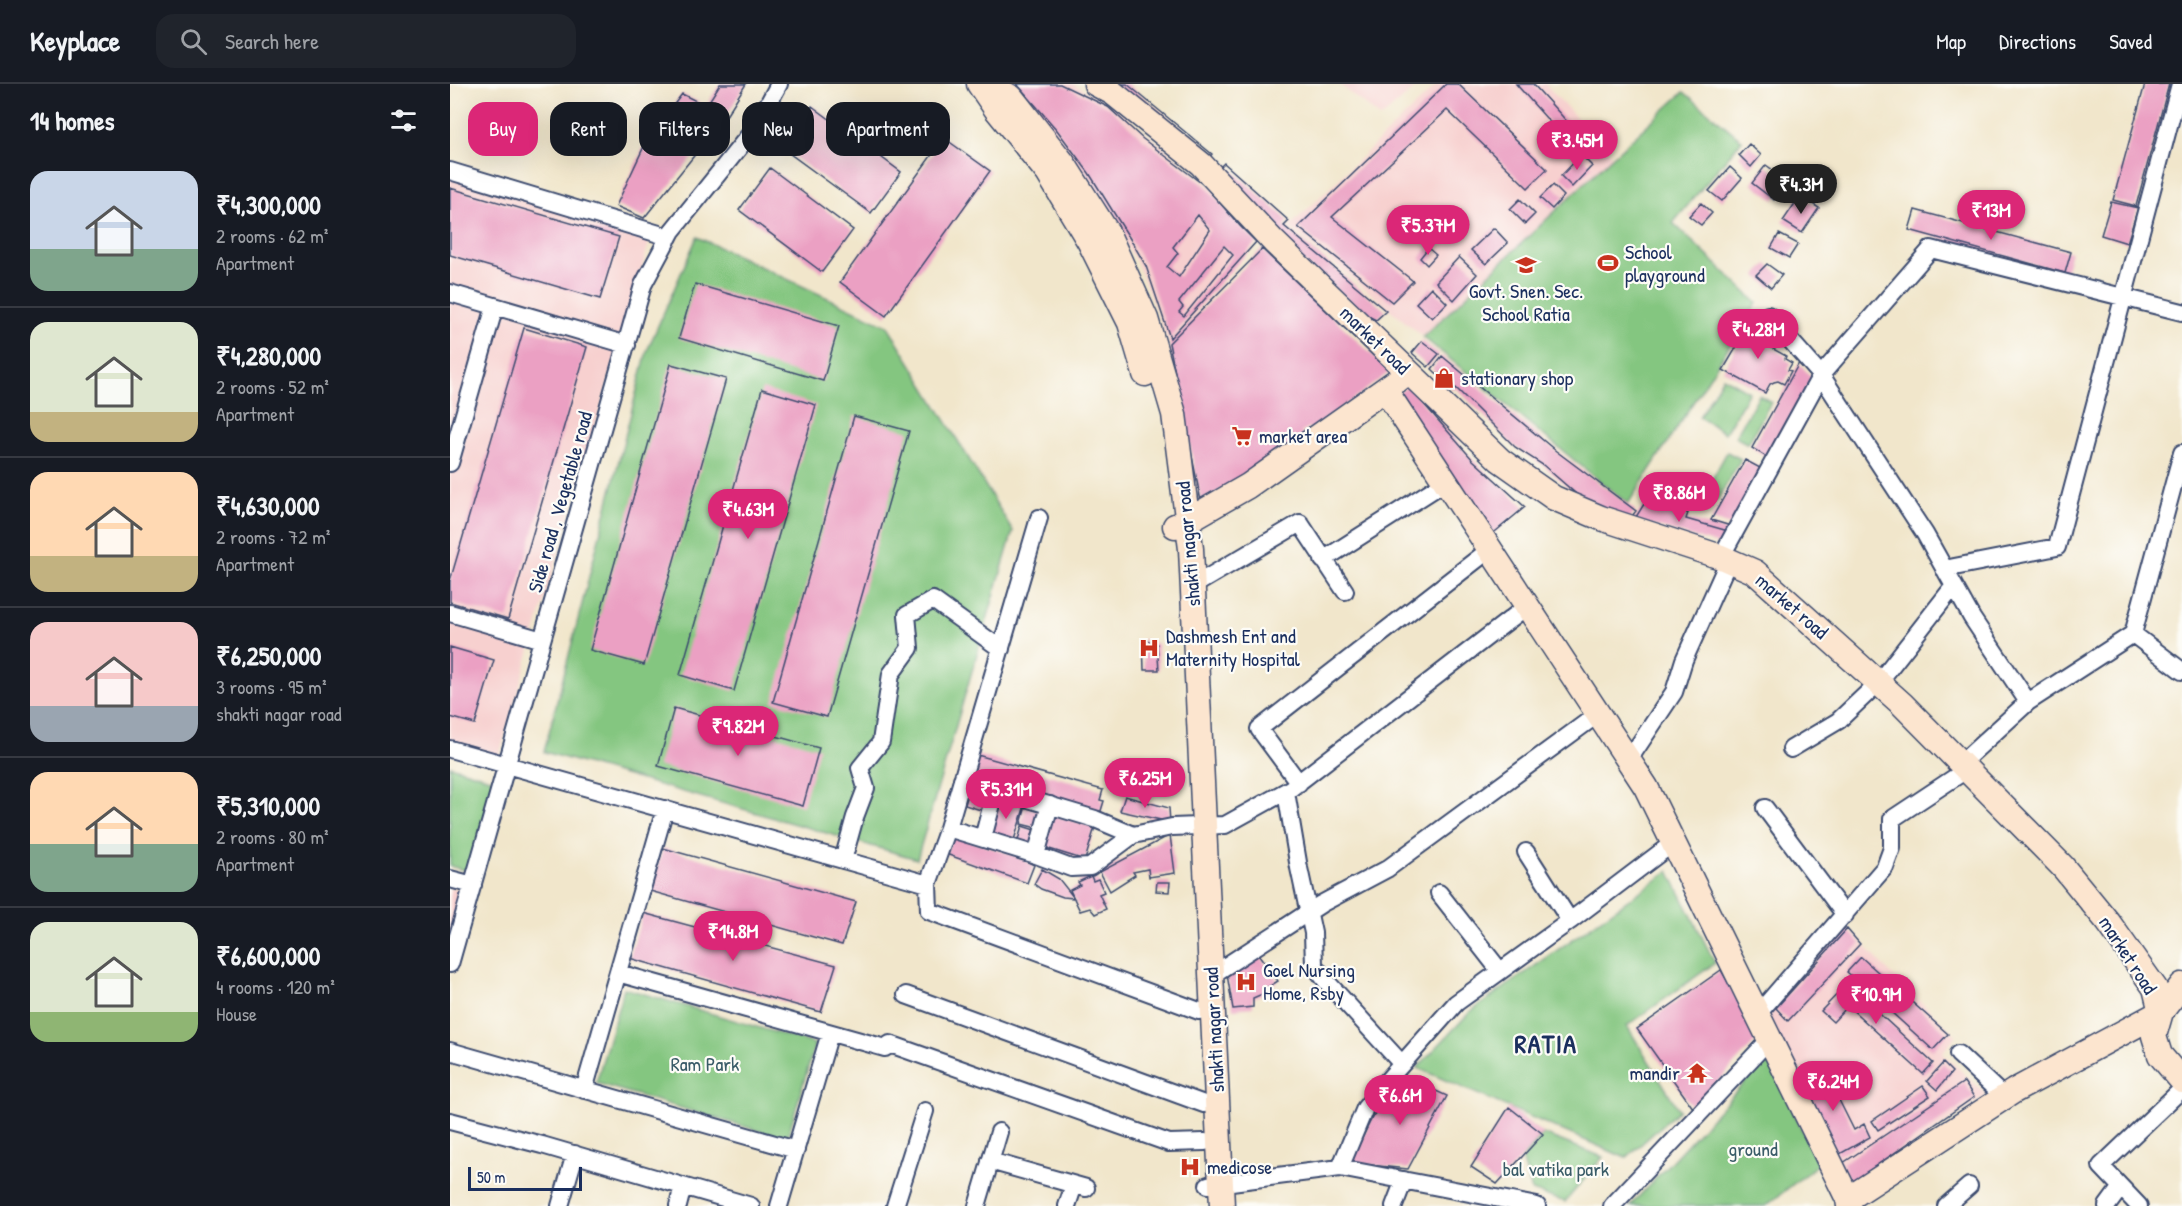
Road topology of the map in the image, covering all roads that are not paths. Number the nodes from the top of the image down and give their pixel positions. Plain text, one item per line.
1 (779, 84) edge
2 (979, 84) edge
3 (987, 84) edge
4 (1095, 84) edge
5 (2180, 84) edge
6 (2176, 123) edge
7 (450, 171) edge
8 (669, 237) junction
9 (450, 293) edge
10 (2124, 297) junction
11 (495, 306) junction
12 (2182, 312) edge
13 (1768, 315) dead end
14 (627, 345) junction
15 (1409, 372) junction
16 (1821, 375) junction
17 (1386, 391) junction
18 (451, 453) edge
19 (2182, 453) edge
20 (1445, 482) junction
21 (1039, 518) dead end
22 (1181, 524) junction
23 (1489, 550) junction
24 (1725, 558) junction
25 (1323, 560) junction
26 (1944, 569) junction
27 (1193, 586) junction
28 (1954, 586) junction
29 (1345, 591) dead end
30 (1527, 607) junction
31 (450, 613) edge
32 (2133, 634) junction
33 (542, 640) junction
34 (1001, 649) junction
35 (2182, 671) edge
36 (1878, 682) junction
37 (2028, 702) junction
38 (1598, 714) junction
39 (1791, 748) dead end
40 (450, 749) edge
41 (1628, 761) junction
42 (507, 765) junction
43 (1963, 767) junction
44 (962, 779) junction
45 (1292, 787) junction
46 (996, 789) junction
47 (1050, 805) junction
48 (1765, 808) dead end
49 (665, 809) junction
50 (1197, 825) junction
51 (948, 828) junction
52 (1133, 835) junction
53 (983, 838) junction
54 (1673, 843) junction
55 (1526, 852) dead end
56 (1036, 855) junction
57 (843, 860) junction
58 (450, 879) edge
59 (928, 884) junction
60 (473, 885) junction
61 (1439, 893) dead end
62 (1307, 913) junction
63 (1845, 915) junction
64 (1570, 921) junction
65 (450, 964) edge
66 (1500, 971) junction
67 (618, 974) junction
68 (1212, 975) junction
69 (2182, 985) edge
70 (906, 995) dead end
71 (1199, 1011) junction
72 (2161, 1012) junction
73 (1757, 1015) junction
74 (830, 1033) junction
75 (1769, 1040) junction
76 (450, 1051) edge
77 (1958, 1054) dead end
78 (1402, 1064) junction
79 (2182, 1081) edge
80 (2182, 1089) edge
81 (584, 1090) junction
82 (2004, 1097) junction
83 (1204, 1104) junction
84 (925, 1111) dead end
85 (450, 1121) edge
86 (999, 1132) dead end
87 (1206, 1142) junction
88 (796, 1150) junction
89 (575, 1154) junction
90 (990, 1161) junction
91 (1340, 1168) junction
92 (1404, 1180) junction
93 (683, 1186) junction
94 (1969, 1186) dead end
95 (2121, 1187) junction
96 (1215, 1195) edge
97 (1848, 1203) edge
98 (560, 1206) edge
99 (678, 1206) edge
100 (752, 1206) edge
101 (779, 1206) edge
102 (895, 1206) edge
103 (977, 1206) edge
104 (1067, 1206) edge
105 (1394, 1206) edge
106 (1537, 1206) edge
107 (1612, 1206) edge
108 (1946, 1206) edge
109 (2106, 1206) edge
110 (2139, 1206) edge

1 - 8 street, Side road , Vegetable road
2 - 22 street
3 - 22 street, shakti nagar road
4 - 15 street, market road
5 - 6 street
6 - 10 street
7 - 8 street
8 - 14 street, Side road , Vegetable road
9 - 11 street
10 - 12 street
10 - 16 street
10 - 26 street
11 - 14 street
11 - 18 street
13 - 16 street
14 - 33 street, Side road , Vegetable road
15 - 17 street
15 - 24 street, market road
16 - 24 street
16 - 26 street
17 - 20 street
17 - 22 street
19 - 32 street
20 - 23 street
20 - 25 street
21 - 34 street
22 - 27 street, shakti nagar road
22 - 50 street
23 - 30 street
23 - 45 street
24 - 36 street, market road
24 - 41 street
25 - 27 street
25 - 29 street
26 - 28 street
27 - 50 street, shakti nagar road
28 - 36 street
28 - 37 street
30 - 38 street
30 - 45 street
31 - 33 street
32 - 35 street
32 - 37 street
33 - 42 street, Side road , Vegetable road
34 - 44 street
34 - 57 street
36 - 39 street
36 - 43 street, market road
37 - 43 street
38 - 41 street
38 - 62 street
40 - 42 street
41 - 54 street
42 - 49 street
42 - 60 street, Side road , Vegetable road
43 - 63 street
43 - 72 street, market road
44 - 46 street
44 - 51 street
45 - 50 street
45 - 62 street
46 - 47 street
46 - 53 street
47 - 52 street
47 - 56 street
48 - 63 street
49 - 57 street
49 - 67 street
50 - 52 street
50 - 68 street, shakti nagar road
50 - 71 street
51 - 53 street
51 - 59 street
52 - 56 street
53 - 56 street
54 - 64 street
54 - 73 street
55 - 64 street
57 - 59 street
58 - 60 street
59 - 71 street
60 - 65 street, Side road , Vegetable road
61 - 66 street
62 - 68 street
62 - 78 street
63 - 73 street
64 - 66 street
66 - 78 street
67 - 74 street
67 - 81 street
68 - 96 street, shakti nagar road
69 - 72 street
70 - 83 street
71 - 83 street
72 - 79 street, market road
72 - 82 street
73 - 75 street
74 - 87 street
74 - 88 street
75 - 97 street
75 - 107 street
76 - 81 street
77 - 82 street
78 - 91 street
80 - 95 street
81 - 88 street
82 - 97 street
83 - 87 street
84 - 102 street
85 - 89 street
86 - 90 street
87 - 96 street
88 - 101 street
89 - 93 street
89 - 98 street
90 - 103 street
90 - 104 street
91 - 92 street
91 - 96 street
92 - 105 street
92 - 106 street
93 - 99 street
93 - 100 street
94 - 108 street
95 - 109 street
95 - 110 street

